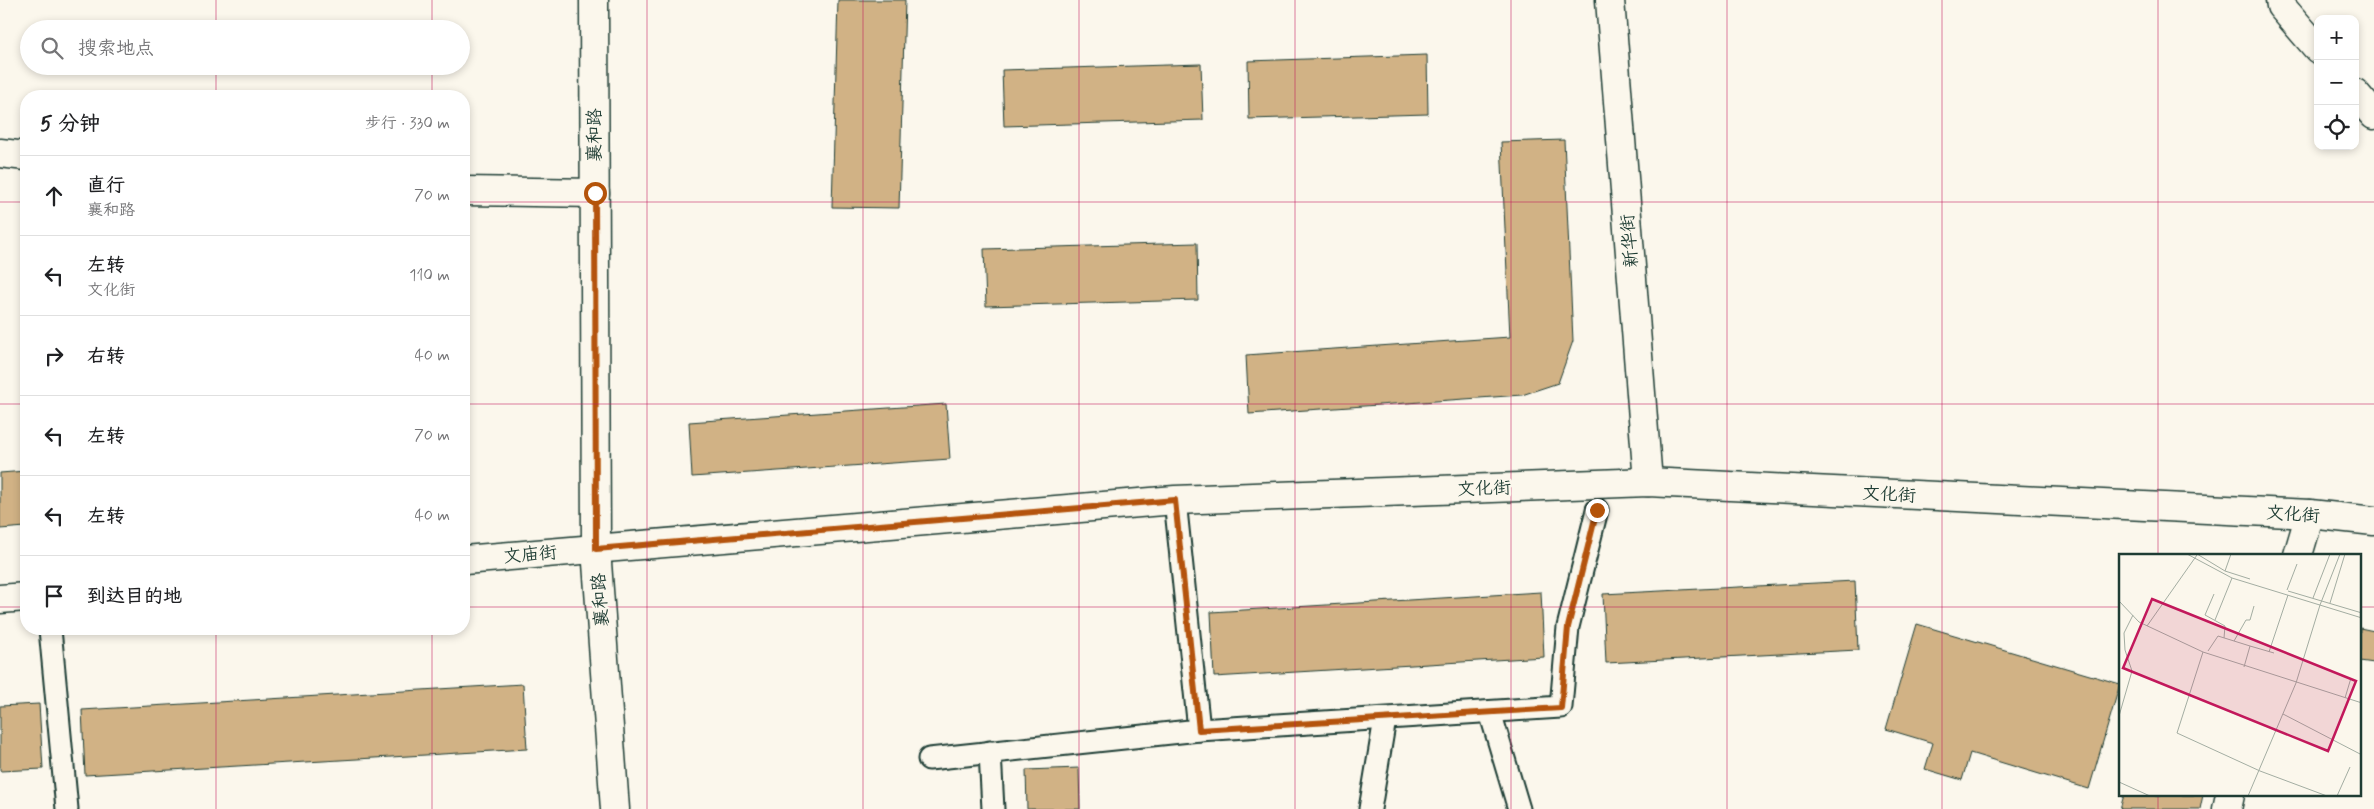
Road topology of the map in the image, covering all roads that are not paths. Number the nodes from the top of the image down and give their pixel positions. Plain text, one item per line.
1 (594, 0) edge
2 (1610, 0) edge
3 (2280, 0) edge
4 (2314, 44) edge
5 (2359, 98) edge
6 (2374, 115) edge
7 (0, 154) edge
8 (20, 156) edge
9 (470, 190) edge
10 (595, 193) junction
11 (1648, 482) junction
12 (1175, 500) junction
13 (1597, 510) dead end
14 (2310, 514) junction
15 (2374, 521) edge
16 (596, 549) junction
17 (2298, 554) edge
18 (470, 560) edge
19 (20, 597) edge
20 (0, 599) edge
21 (51, 635) edge
22 (1490, 712) junction
23 (1385, 719) junction
24 (1199, 730) junction
25 (990, 752) junction
26 (929, 759) dead end
27 (2230, 796) edge
28 (67, 809) edge
29 (615, 809) edge
30 (993, 809) edge
31 (1370, 809) edge
32 (1519, 809) edge
33 (2227, 809) edge

1 - 10 main road, 襄和路
2 - 11 main road, 新华街
3 - 4 main road
5 - 6 main road
7 - 8 main road
9 - 10 main road
10 - 16 main road, 襄和路
11 - 12 main road, 文化街
11 - 14 main road, 文化街
12 - 16 main road, 文化街
12 - 24 lane
13 - 22 lane
14 - 15 main road, 文化街
14 - 17 main road
16 - 18 main road, 文庙街
16 - 29 main road, 襄和路
19 - 20 main road
21 - 28 lane
22 - 23 lane
22 - 32 lane
23 - 24 lane
23 - 31 lane
24 - 25 lane
25 - 26 lane
25 - 30 lane
27 - 33 main road

